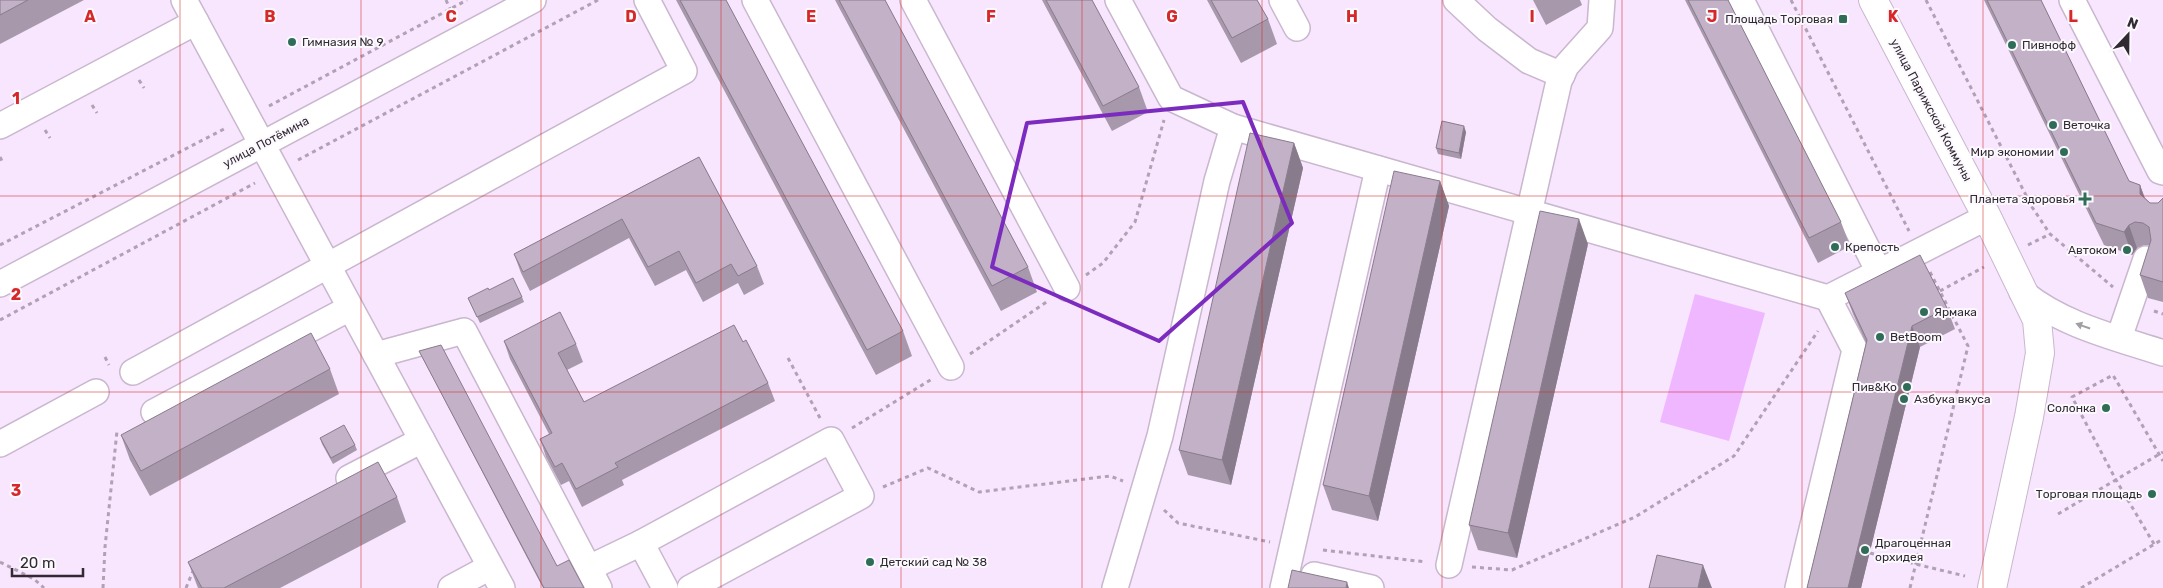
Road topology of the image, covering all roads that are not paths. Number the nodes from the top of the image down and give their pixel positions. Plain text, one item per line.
1 (184, 0) edge
2 (533, 0) edge
3 (647, 0) edge
4 (755, 0) edge
5 (913, 0) edge
6 (1118, 0) edge
7 (1282, 0) edge
8 (1456, 0) edge
9 (1602, 0) edge
10 (1741, 0) edge
11 (1873, 0) edge
12 (2072, 0) edge
13 (196, 22) junction
14 (1296, 28) dead end
15 (1562, 74) junction
16 (0, 126) edge
17 (1233, 128) junction
18 (262, 144) junction
19 (1378, 169) junction
20 (2163, 172) edge
21 (1529, 212) junction
22 (1987, 217) junction
23 (2146, 259) edge
24 (327, 264) junction
25 (1879, 272) junction
26 (0, 284) edge
27 (1067, 288) road end
28 (2022, 292) junction
29 (1831, 303) junction
30 (350, 308) junction
31 (2119, 338) junction
32 (2163, 353) edge
33 (376, 355) junction
34 (951, 367) road end
35 (133, 372) dead end
36 (96, 392) dead end
37 (154, 412) dead end
38 (422, 440) junction
39 (0, 444) edge
40 (328, 489) edge
41 (641, 542) junction
42 (1449, 565) road end
43 (1288, 568) edge
44 (496, 578) edge
45 (594, 578) edge
46 (451, 588) edge
47 (665, 588) edge
48 (690, 588) edge
49 (1115, 588) edge
50 (1371, 588) edge
51 (1798, 588) edge
52 (1992, 588) edge

1 - 13 street
2 - 18 street, улица Потёмина
3 - 24 street
4 - 34 street
5 - 27 street
6 - 17 street
7 - 14 street
8 - 15 street
9 - 15 street
10 - 25 street
11 - 22 main road, улица Парижской Коммуны
12 - 20 street
13 - 16 street
13 - 18 street
15 - 21 street
17 - 19 street
17 - 49 street
18 - 24 street
18 - 26 street, улица Потёмина
19 - 21 street
19 - 43 street
21 - 29 street
21 - 42 street
22 - 25 street
22 - 28 main road, улица Парижской Коммуны
23 - 31 street
24 - 30 street
24 - 35 street
25 - 29 street
31 -> 28 street
28 - 52 main road, улица Парижской Коммуны
29 - 51 street
30 - 33 street
30 - 37 street
31 - 32 street
33 - 38 street
33 - 45 street
36 - 39 street
38 - 40 street
38 - 44 street
41 - 45 street
41 - 47 street
41 - 48 street
43 - 50 street
44 - 46 street

